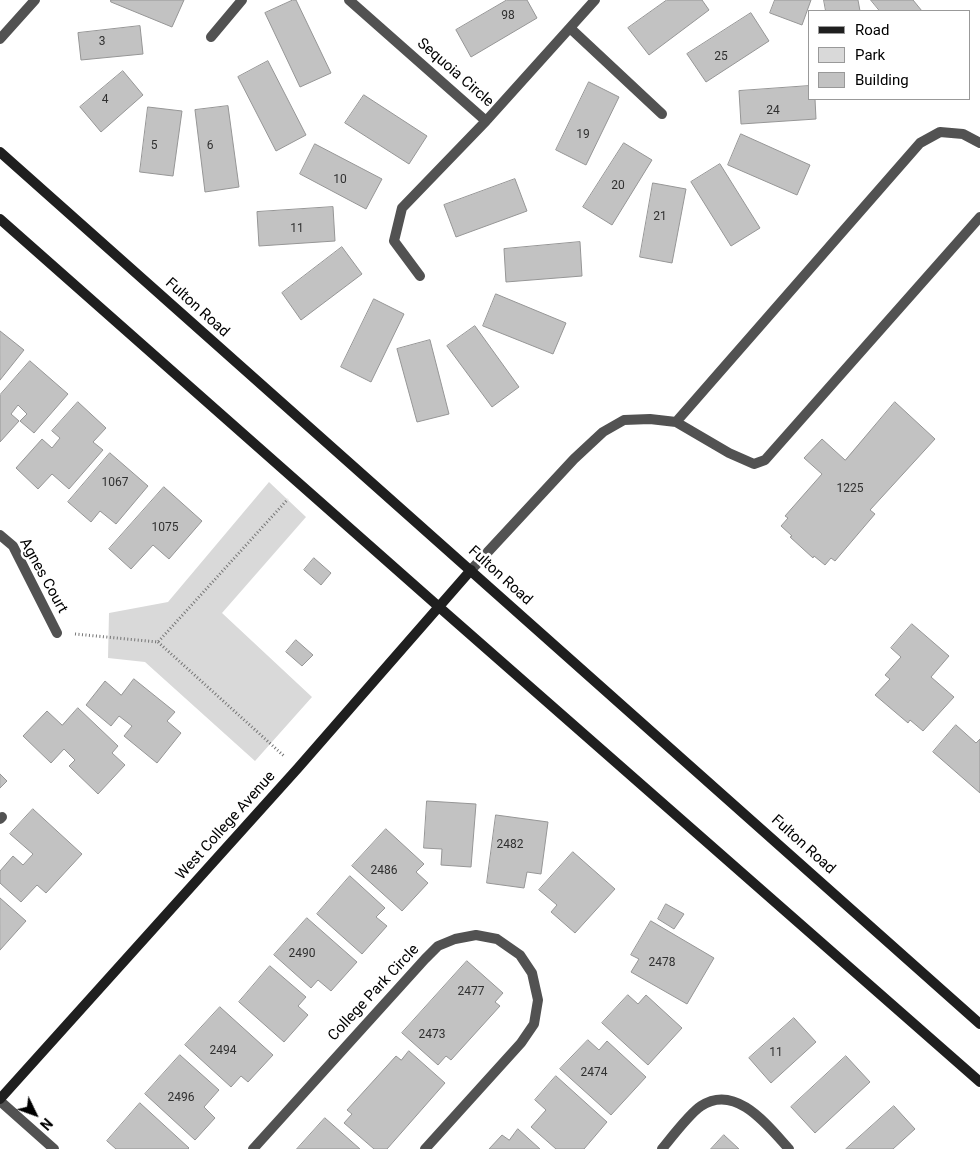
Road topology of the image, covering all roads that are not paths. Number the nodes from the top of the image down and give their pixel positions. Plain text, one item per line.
1 (35, 0) edge
2 (242, 0) edge
3 (349, 0) edge
4 (596, 0) edge
5 (570, 28) junction
6 (211, 37) dead end
7 (0, 39) edge
8 (662, 114) dead end
9 (486, 121) junction
10 (980, 143) edge
11 (0, 152) edge
12 (980, 217) edge
13 (0, 219) edge
14 (420, 276) dead end
15 (676, 422) junction
16 (0, 536) edge
17 (471, 570) junction
18 (439, 607) junction
19 (57, 633) road end
20 (980, 1024) edge
21 (980, 1082) edge
22 (0, 1100) edge
23 (54, 1149) edge
24 (253, 1149) edge
25 (425, 1149) edge
26 (662, 1149) edge
27 (789, 1149) edge

1 - 7 street
2 - 6 street
3 - 9 street, Sequoia Circle
4 - 5 street, Sequoia Circle
5 - 8 street
5 - 9 street, Sequoia Circle
9 - 14 street
10 - 15 street
11 - 17 main road, Fulton Road
12 - 15 street
13 - 18 main road
15 - 17 street
16 - 19 street, Agnes Court
17 - 18 main road, West College Avenue
17 - 20 main road, Fulton Road
18 - 21 main road
18 - 22 main road, West College Avenue
22 - 23 street
24 - 25 street, College Park Circle
26 - 27 street

